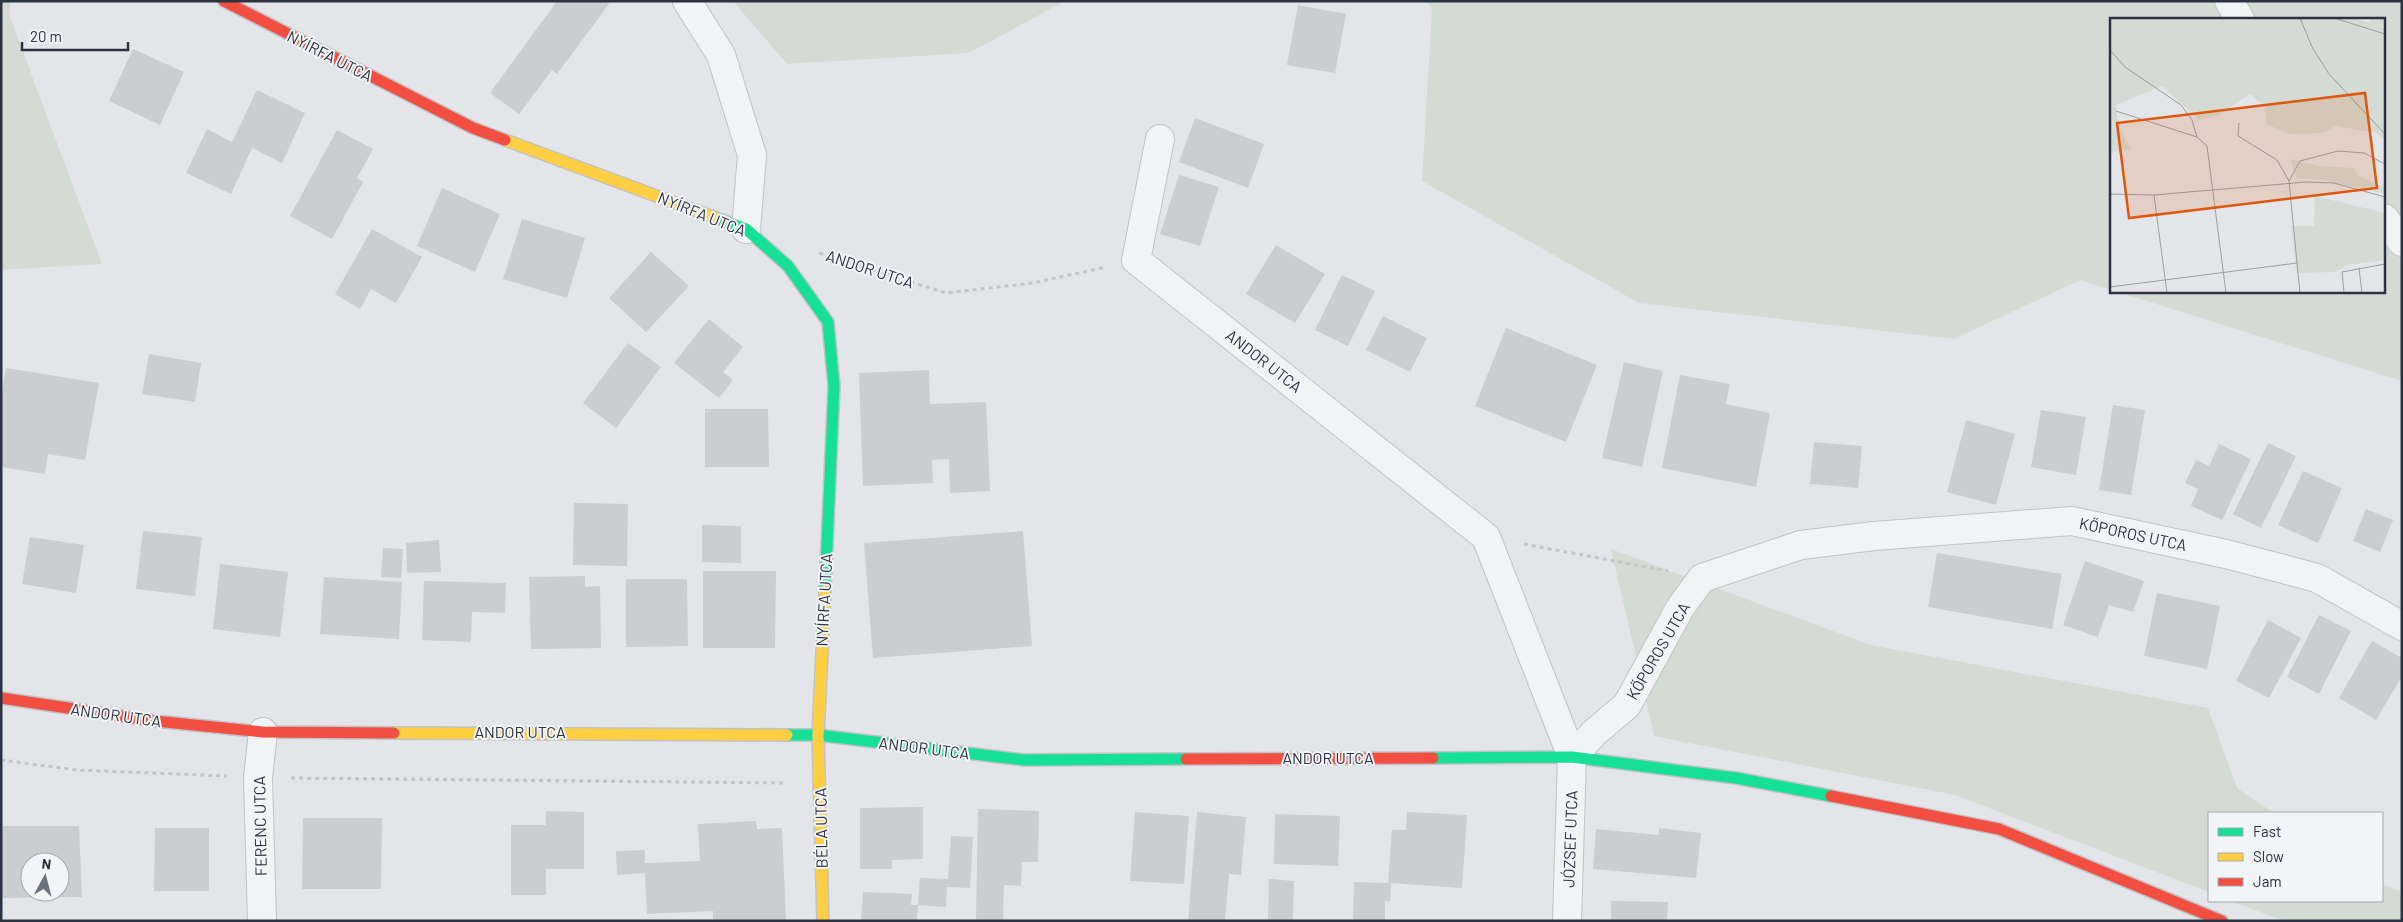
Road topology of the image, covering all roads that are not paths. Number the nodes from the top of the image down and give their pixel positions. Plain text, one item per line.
1 (224, 1) edge
2 (687, 1) edge
3 (2229, 1) edge
4 (2239, 18) edge
5 (1160, 139) dead end
6 (2386, 221) edge
7 (746, 229) junction
8 (2402, 242) edge
9 (2402, 626) edge
10 (1, 698) edge
11 (263, 732) junction
12 (818, 734) junction
13 (1572, 757) junction
14 (262, 921) edge
15 (823, 921) edge
16 (1567, 921) edge
17 (2222, 921) edge

1 - 7 street, NYÍRFA UTCA
2 - 7 street
3 - 4 street
5 - 13 street, ANDOR UTCA
6 - 8 street
7 - 12 street, NYÍRFA UTCA
9 - 13 street, KŐPOROS UTCA
10 - 11 street, ANDOR UTCA
11 - 12 street, ANDOR UTCA
11 - 14 street, FERENC UTCA
12 - 13 street, ANDOR UTCA
12 - 15 street, BÉLA UTCA
13 - 16 street, JÓZSEF UTCA
13 - 17 street

